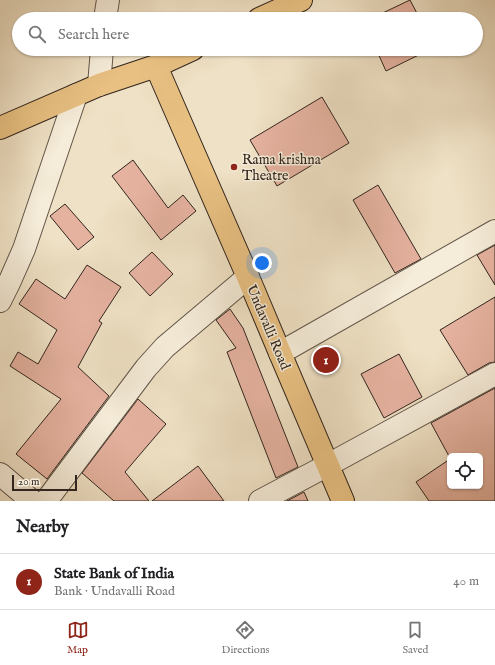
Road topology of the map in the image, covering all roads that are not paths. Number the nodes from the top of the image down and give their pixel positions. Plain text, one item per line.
1 (108, 0) edge
2 (301, 0) edge
3 (106, 12) edge
4 (274, 12) edge
5 (101, 56) edge
6 (178, 56) edge
7 (156, 66) junction
8 (99, 85) junction
9 (76, 95) junction
10 (0, 128) edge
11 (495, 231) edge
12 (248, 277) junction
13 (0, 301) edge
14 (280, 353) junction
15 (495, 374) edge
16 (328, 465) junction
17 (0, 474) edge
18 (32, 501) edge
19 (46, 501) edge
20 (260, 501) edge
21 (343, 501) edge

1 - 3 street
2 - 4 main road
5 - 8 street
6 - 7 main road
7 - 8 main road
7 - 12 main road, Undavalli Road
8 - 9 main road
9 - 10 main road
9 - 13 street
11 - 14 street
12 - 14 main road, Undavalli Road
12 - 19 street
14 - 16 main road, Undavalli Road
15 - 16 street
16 - 20 street
16 - 21 main road, Undavalli Road
17 - 18 street

